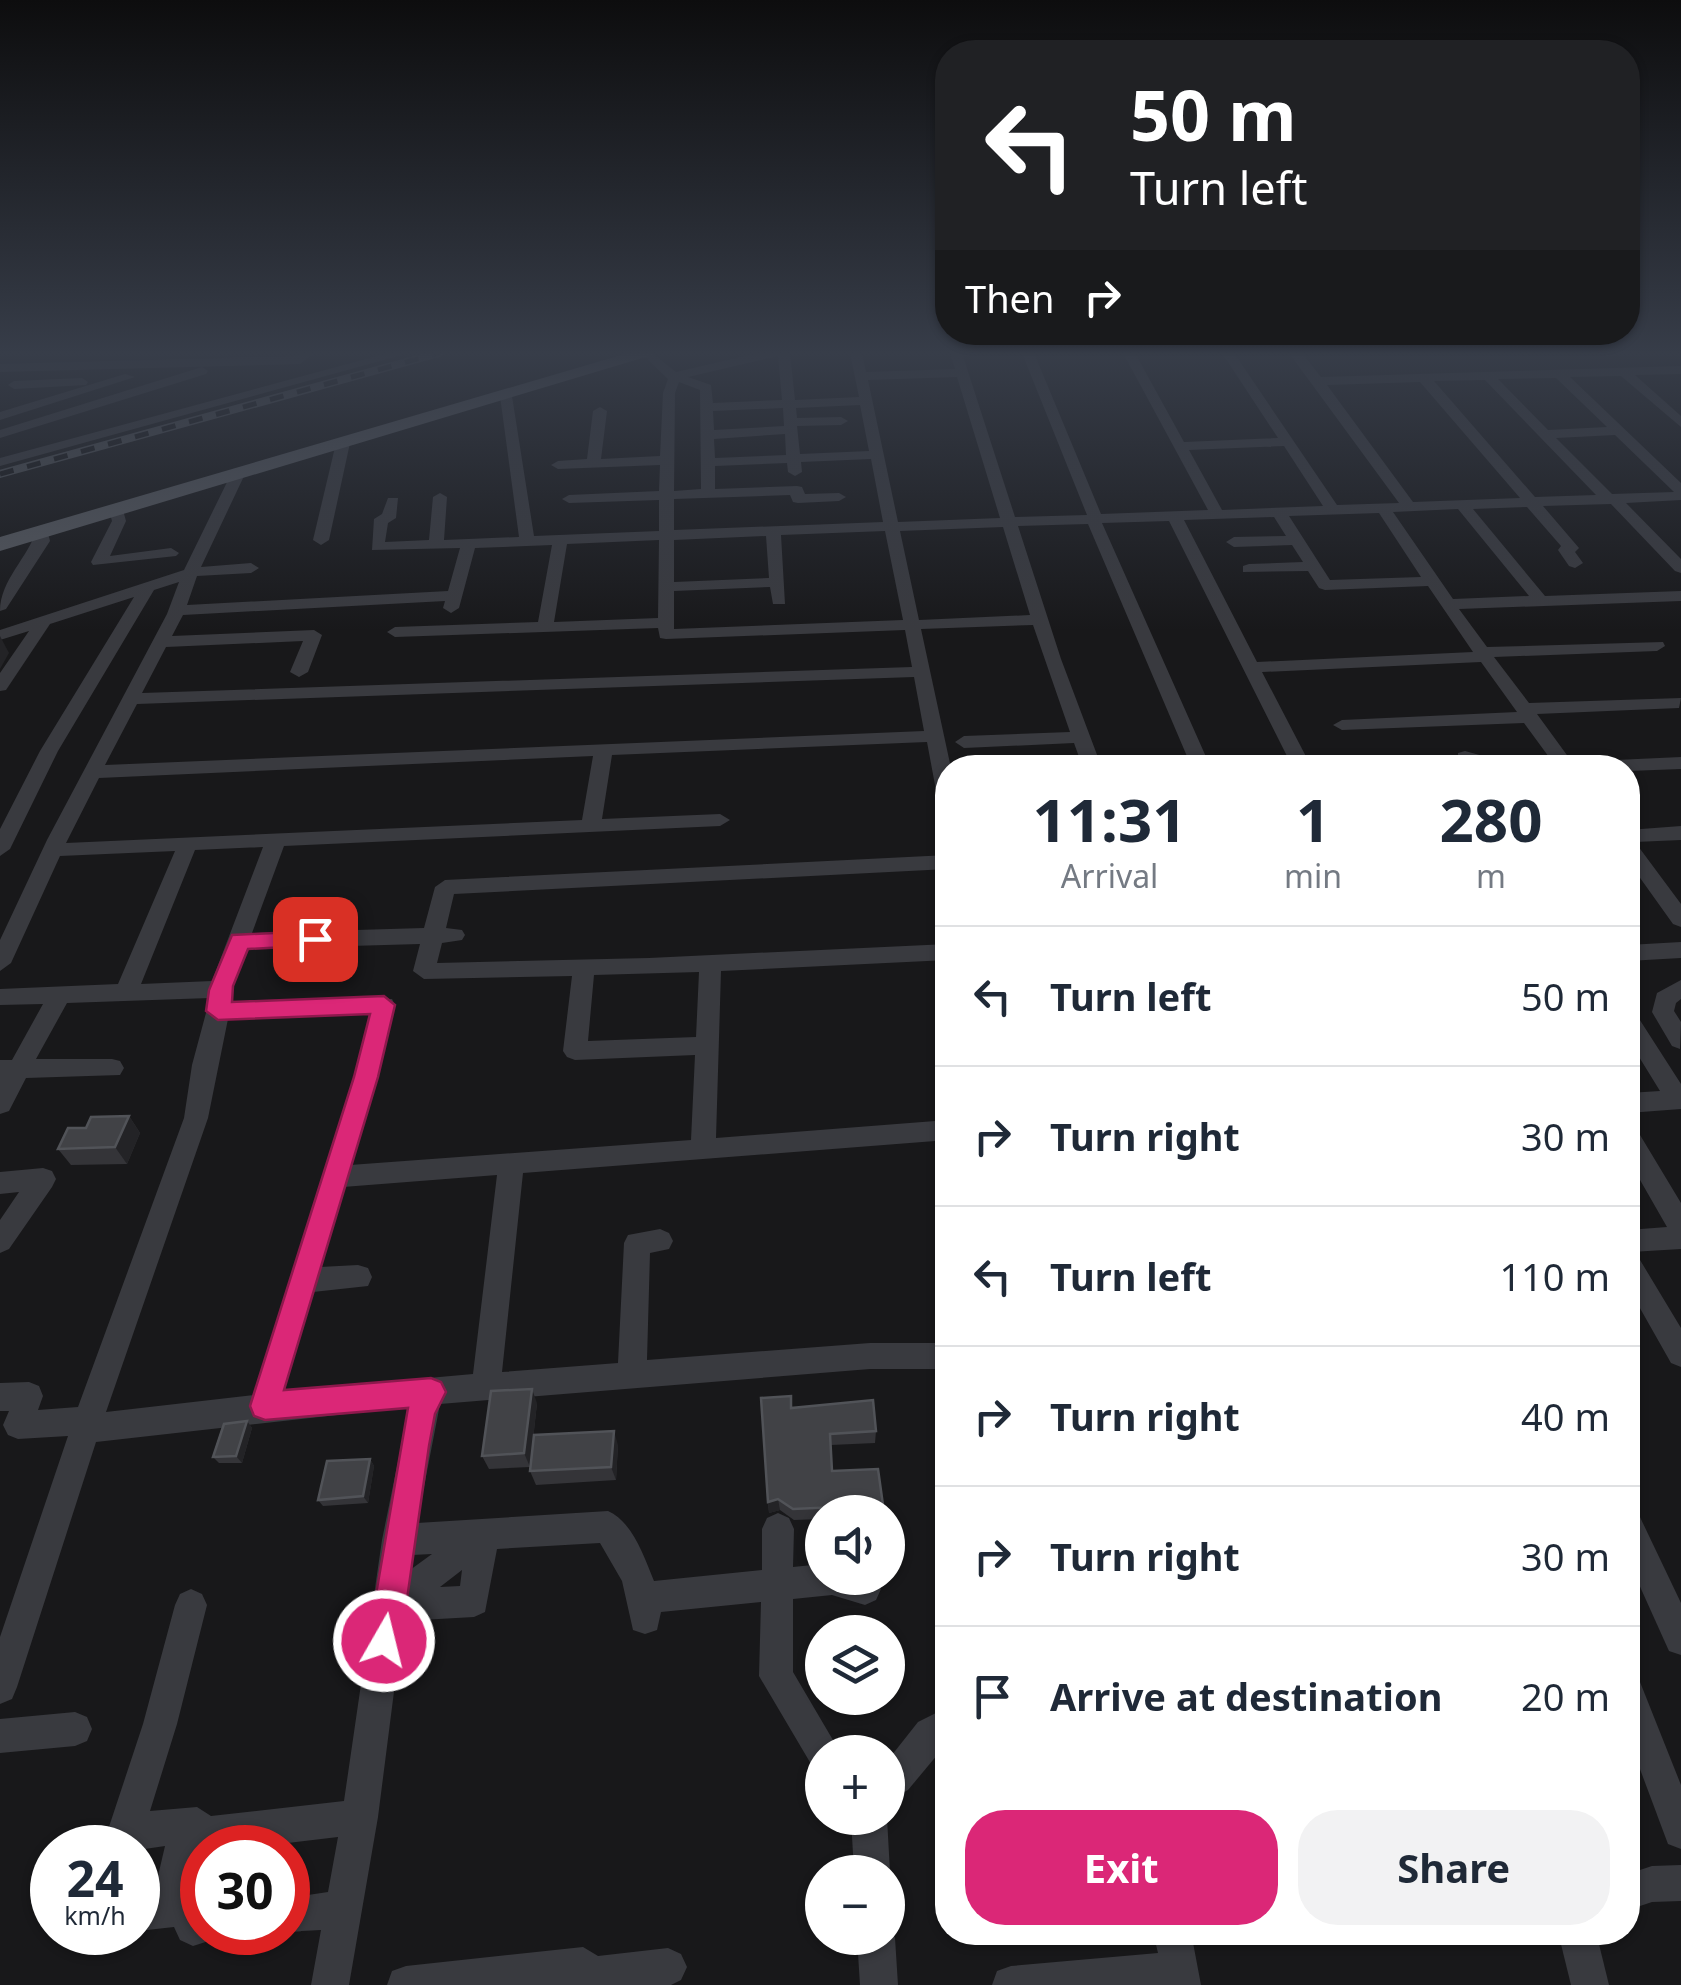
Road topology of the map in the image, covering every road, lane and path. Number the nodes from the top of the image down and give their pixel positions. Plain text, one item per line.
1 (46, 446) edge
2 (327, 446) edge
3 (334, 446) edge
4 (342, 446) edge
5 (512, 446) edge
6 (596, 446) edge
7 (668, 446) edge
8 (707, 446) edge
9 (792, 446) edge
10 (875, 446) edge
11 (984, 446) edge
12 (1065, 446) edge
13 (1179, 446) joint
14 (1189, 446) edge
15 (1291, 446) edge
16 (1365, 446) edge
17 (1484, 446) edge
18 (1557, 446) edge
19 (1633, 446) edge
20 (877, 455) junction
21 (794, 458) junction
22 (667, 460) junction
23 (0, 462) edge
24 (708, 462) junction
25 (594, 464) junction
26 (558, 465) dead end
27 (238, 474) junction
28 (797, 490) junction
29 (708, 494) junction
30 (1681, 494) edge
31 (666, 495) junction
32 (440, 497) dead end
33 (839, 497) dead end
34 (568, 499) dead end
35 (1612, 500) junction
36 (393, 502) dead end
37 (1534, 503) junction
38 (1462, 506) junction
39 (1410, 507) junction
40 (1383, 508) junction
41 (116, 510) junction
42 (1333, 510) junction
43 (1279, 512) junction
44 (1217, 514) junction
45 (1174, 516) junction
46 (1094, 519) junction
47 (1007, 523) junction
48 (892, 528) junction
49 (773, 531) junction
50 (42, 532) junction
51 (665, 536) junction
52 (1538, 539) dead end
53 (320, 540) dead end
54 (560, 540) junction
55 (1296, 540) junction
56 (0, 541) edge
57 (526, 541) junction
58 (1234, 542) dead end
59 (468, 543) junction
60 (1568, 544) junction
61 (436, 545) junction
62 (171, 553) dead end
63 (1575, 563) dead end
64 (1313, 566) junction
65 (251, 568) dead end
66 (1681, 568) edge
67 (1249, 569) dead end
68 (191, 572) junction
69 (1435, 581) junction
70 (778, 582) junction
71 (665, 587) junction
72 (147, 588) junction
73 (454, 596) junction
74 (1681, 596) edge
75 (1540, 600) junction
76 (779, 602) dead end
77 (1449, 604) junction
78 (0, 606) edge
79 (176, 610) junction
80 (1040, 620) junction
81 (43, 622) junction
82 (665, 623) junction
83 (912, 625) junction
84 (546, 627) junction
85 (444, 630) junction
86 (395, 632) dead end
87 (0, 635) edge
88 (161, 642) junction
89 (1657, 646) dead end
90 (1484, 655) junction
91 (1250, 667) junction
92 (299, 672) dead end
93 (921, 672) junction
94 (0, 686) edge
95 (131, 699) junction
96 (1679, 702) edge
97 (1527, 713) junction
98 (1342, 726) dead end
99 (934, 736) junction
100 (1083, 737) junction
101 (964, 742) dead end
102 (604, 750) junction
103 (938, 755) edge
104 (1089, 755) edge
105 (1196, 755) edge
106 (1296, 755) edge
107 (1559, 755) edge
108 (1681, 763) edge
109 (1640, 765) edge
110 (92, 772) junction
111 (720, 820) dead end
112 (592, 827) junction
113 (1681, 833) edge
114 (1640, 835) edge
115 (276, 840) junction
116 (188, 844) junction
117 (0, 849) edge
118 (52, 850) junction
119 (935, 863) edge
120 (1640, 864) edge
121 (1640, 878) edge
122 (1650, 878) junction
123 (1681, 918) edge
124 (444, 936) junction
125 (240, 941) junction
126 (1681, 950) edge
127 (1640, 952) edge
128 (935, 953) edge
129 (0, 963) edge
130 (710, 963) junction
131 (584, 968) junction
132 (1681, 988) edge
133 (126, 993) junction
134 (59, 996) junction
135 (0, 998) edge
136 (219, 1000) junction
137 (1640, 1040) edge
138 (1681, 1040) edge
139 (1642, 1043) junction
140 (707, 1045) junction
141 (112, 1068) dead end
142 (10, 1069) edge
143 (1676, 1088) edge
144 (1640, 1099) edge
145 (0, 1104) edge
146 (935, 1131) edge
147 (703, 1149) junction
148 (1640, 1161) edge
149 (512, 1164) junction
150 (333, 1177) junction
151 (0, 1183) edge
152 (1678, 1238) edge
153 (0, 1241) edge
154 (660, 1241) dead end
155 (1640, 1241) edge
156 (358, 1276) dead end
157 (302, 1280) junction
158 (1640, 1284) edge
159 (1681, 1354) edge
160 (935, 1356) edge
161 (632, 1378) junction
162 (486, 1388) junction
163 (431, 1392) junction
164 (0, 1397) edge
165 (265, 1406) junction
166 (87, 1425) junction
167 (778, 1529) dead end
168 (483, 1534) junction
169 (398, 1540) junction
170 (1640, 1552) edge
171 (805, 1582) edge
172 (780, 1584) junction
173 (191, 1605) dead end
174 (389, 1606) junction
175 (1681, 1639) edge
176 (0, 1687) edge
177 (1640, 1725) edge
178 (75, 1728) dead end
179 (935, 1728) edge
180 (812, 1735) edge
181 (0, 1736) edge
182 (905, 1769) edge
183 (360, 1818) junction
184 (127, 1825) edge
185 (295, 1825) edge
186 (1681, 1831) edge
187 (1681, 1883) edge
188 (180, 1886) edge
189 (1640, 1888) edge
190 (343, 1909) junction
191 (160, 1912) edge
192 (310, 1913) edge
193 (1580, 1945) edge
194 (877, 1955) edge
195 (1178, 1962) edge
196 (668, 1968) dead end
197 (582, 1981) edge
198 (330, 1985) edge
199 (406, 1985) edge
200 (879, 1985) edge
201 (1011, 1985) edge
202 (1590, 1985) edge

1 - 23 street
2 - 56 main road
3 - 27 main road
4 - 53 street
5 - 57 street
6 - 25 street
7 - 22 street
8 - 24 street
9 - 21 street
10 - 20 street
11 - 47 street
12 - 46 street
13 - 14 street
13 - 44 street
15 - 42 street
16 - 39 street
17 - 37 street
18 - 35 street
19 - 30 street
20 - 21 street
20 - 48 street
21 - 24 street
21 - 28 street
22 - 25 street
22 - 31 street
24 - 29 street
25 - 26 street
27 - 41 main road
27 - 68 street
28 - 29 street
28 - 33 street
29 - 31 street
30 - 35 street
31 - 34 street
31 - 51 street
32 - 61 street
35 - 37 street
35 - 66 street
36 - 61 street
37 - 38 street
37 - 60 street
38 - 39 street
38 - 75 street
39 - 40 street
40 - 42 street
40 - 69 street
41 - 50 main road
41 - 62 street
42 - 43 street
43 - 44 street
43 - 55 street
44 - 45 street
45 - 46 street
45 - 91 street
46 - 47 street
46 - 105 street
47 - 48 street
47 - 80 street
48 - 49 street
48 - 83 street
49 - 51 street
49 - 70 street
50 - 56 main road
50 - 78 street
51 - 54 street
51 - 71 street
52 - 60 street
54 - 57 street
54 - 84 street
55 - 58 street
55 - 64 street
57 - 59 street
59 - 61 street
59 - 73 street
60 - 63 street
64 - 67 street
64 - 69 street
65 - 68 street
68 - 72 street
68 - 79 street
69 - 77 street
70 - 71 street
70 - 76 street
71 - 82 street
72 - 81 street
72 - 117 street
73 - 79 street
73 - 85 street
74 - 75 street
75 - 77 street
77 - 90 street
79 - 88 street
80 - 83 street
80 - 100 street
81 - 87 street
81 - 94 street
82 - 83 street
82 - 84 street
83 - 93 street
84 - 85 street
85 - 86 street
88 - 92 street
88 - 95 street
89 - 90 street
90 - 91 street
90 - 97 street
91 - 106 street
93 - 95 street
93 - 99 street
95 - 110 street
96 - 97 street
97 - 98 street
97 - 107 street
99 - 102 street
99 - 103 street
100 - 101 street
100 - 104 street
102 - 110 street
102 - 112 street
108 - 109 street
110 - 118 street
111 - 112 street
112 - 115 street
113 - 114 street
115 - 116 street
115 - 125 street
116 - 118 street
116 - 133 street
118 - 129 street
119 - 124 street
120 - 122 street
121 - 122 street
122 - 123 street
124 - 125 street
124 - 131 street
125 - 136 street
126 - 127 street
128 - 130 street
130 - 131 street
130 - 140 street
131 - 140 street
132 - 138 street
133 - 134 street
133 - 136 street
134 - 135 street
134 - 142 street
136 - 150 street
136 - 166 street
137 - 139 street
138 - 139 street
139 - 143 street
140 - 147 street
141 - 142 street
142 - 145 street
143 - 144 street
146 - 147 street
147 - 149 street
148 - 152 street
149 - 150 street
149 - 162 street
150 - 157 street
151 - 153 street
152 - 155 street
154 - 161 street
156 - 157 street
157 - 165 street
158 - 159 street
160 - 161 street
161 - 162 street
162 - 163 street
163 - 165 street
163 - 169 street
164 - 166 street
165 - 166 street
166 - 176 street
167 - 172 street
168 - 169 street
168 - 172 street
168 - 174 street
168 - 174 street
169 - 174 street
170 - 175 street
171 - 172 street
172 - 180 street
173 - 184 street
174 - 183 street
177 - 186 street
178 - 181 street
179 - 182 street
183 - 185 street
183 - 190 street
187 - 189 street
188 - 191 street
190 - 192 street
190 - 198 street
193 - 202 street
194 - 200 street
195 - 201 street
196 - 197 street
197 - 199 street

